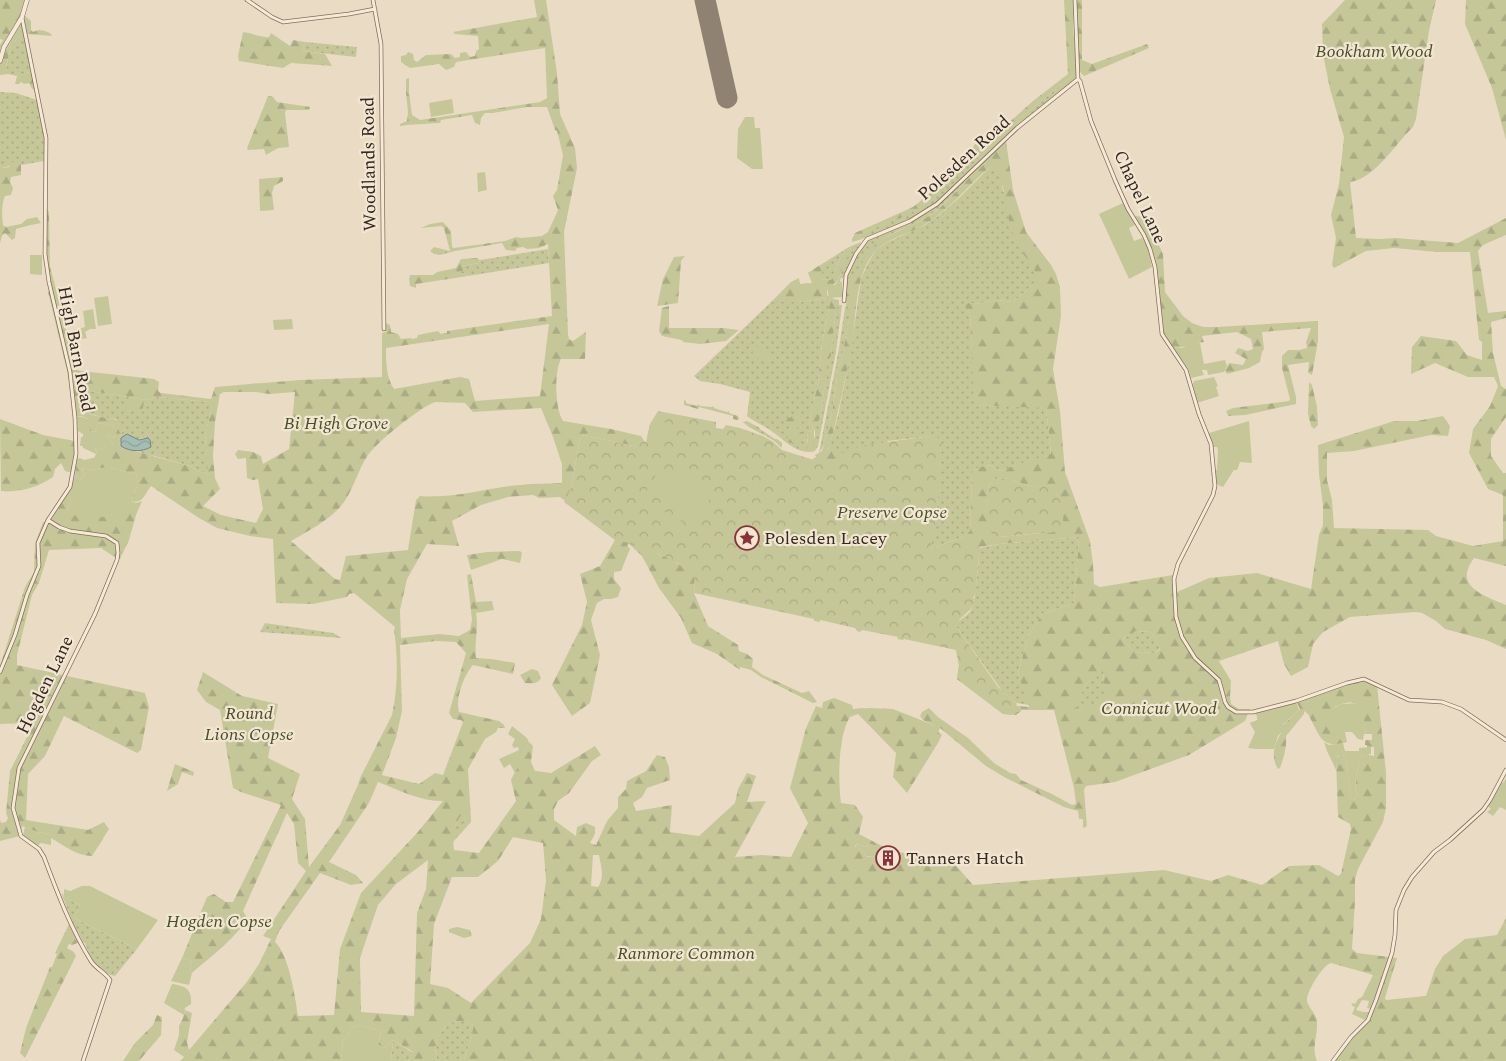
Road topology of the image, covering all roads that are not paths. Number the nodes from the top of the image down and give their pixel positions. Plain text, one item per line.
1 (27, 0) edge
2 (246, 0) edge
3 (373, 0) edge
4 (1075, 0) edge
5 (375, 9) junction
6 (22, 17) junction
7 (0, 61) edge
8 (1078, 79) junction
9 (844, 301) dead end
10 (384, 329) dead end
11 (48, 520) junction
12 (0, 672) edge
13 (1506, 740) edge
14 (1506, 770) edge
15 (83, 1061) edge
16 (1333, 1061) edge

1 - 6 street
2 - 5 street
3 - 5 street, Woodlands Road
4 - 8 street, Chapel Lane
5 - 10 street, Woodlands Road
6 - 7 street
6 - 11 street, High Barn Road
8 - 9 street, Polesden Road
8 - 13 street, Chapel Lane
11 - 12 street, High Barn Road
11 - 15 street, Hogden Lane
14 - 16 street

